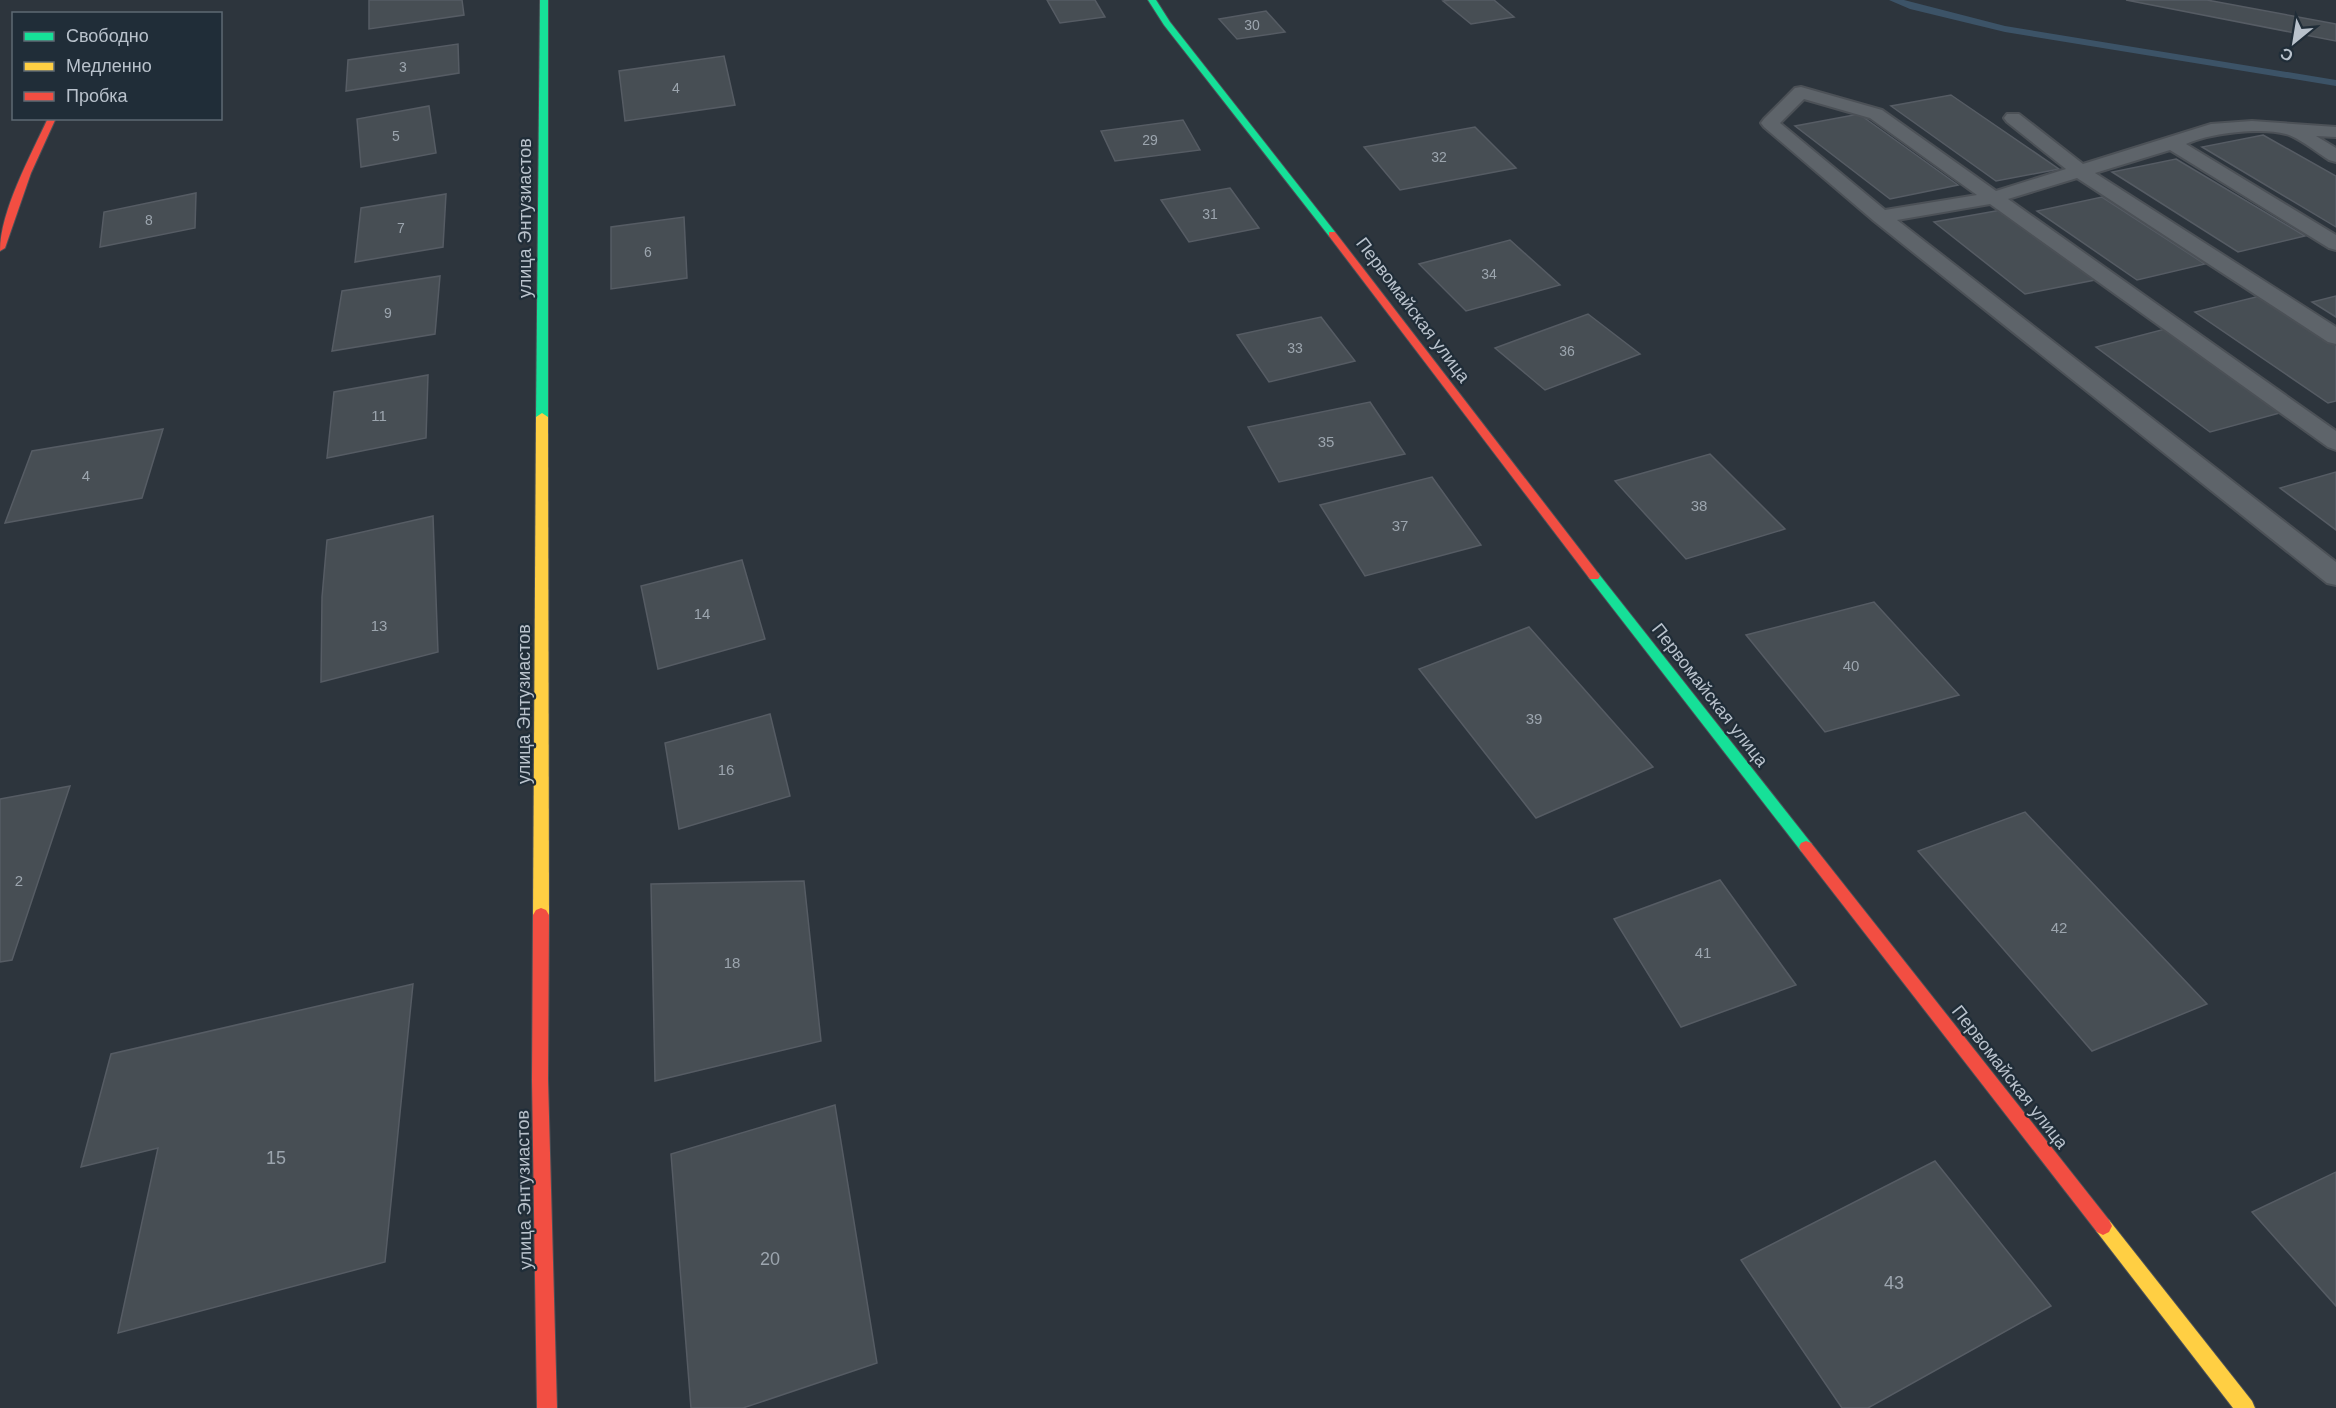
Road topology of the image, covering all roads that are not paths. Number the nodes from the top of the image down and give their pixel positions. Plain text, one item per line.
1 (544, 0) edge
2 (1152, 0) edge
3 (2013, 118) dead end
4 (51, 120) edge
5 (2293, 131) junction
6 (2336, 132) edge
7 (2172, 143) junction
8 (2336, 156) edge
9 (2081, 172) junction
10 (1992, 198) junction
11 (1881, 217) junction
12 (2336, 244) edge
13 (0, 248) edge
14 (2336, 338) edge
15 (2336, 442) edge
16 (2336, 576) edge
17 (547, 1408) edge
18 (2245, 1408) edge

1 - 17 street, улица Энтузиастов
2 - 18 street, Первомайская улица
3 - 9 lane
4 - 13 street
5 - 6 lane
5 - 7 lane
5 - 8 lane
7 - 9 lane
7 - 12 lane
9 - 10 lane
9 - 14 lane
10 - 11 lane
10 - 11 lane
10 - 15 lane
11 - 16 lane

